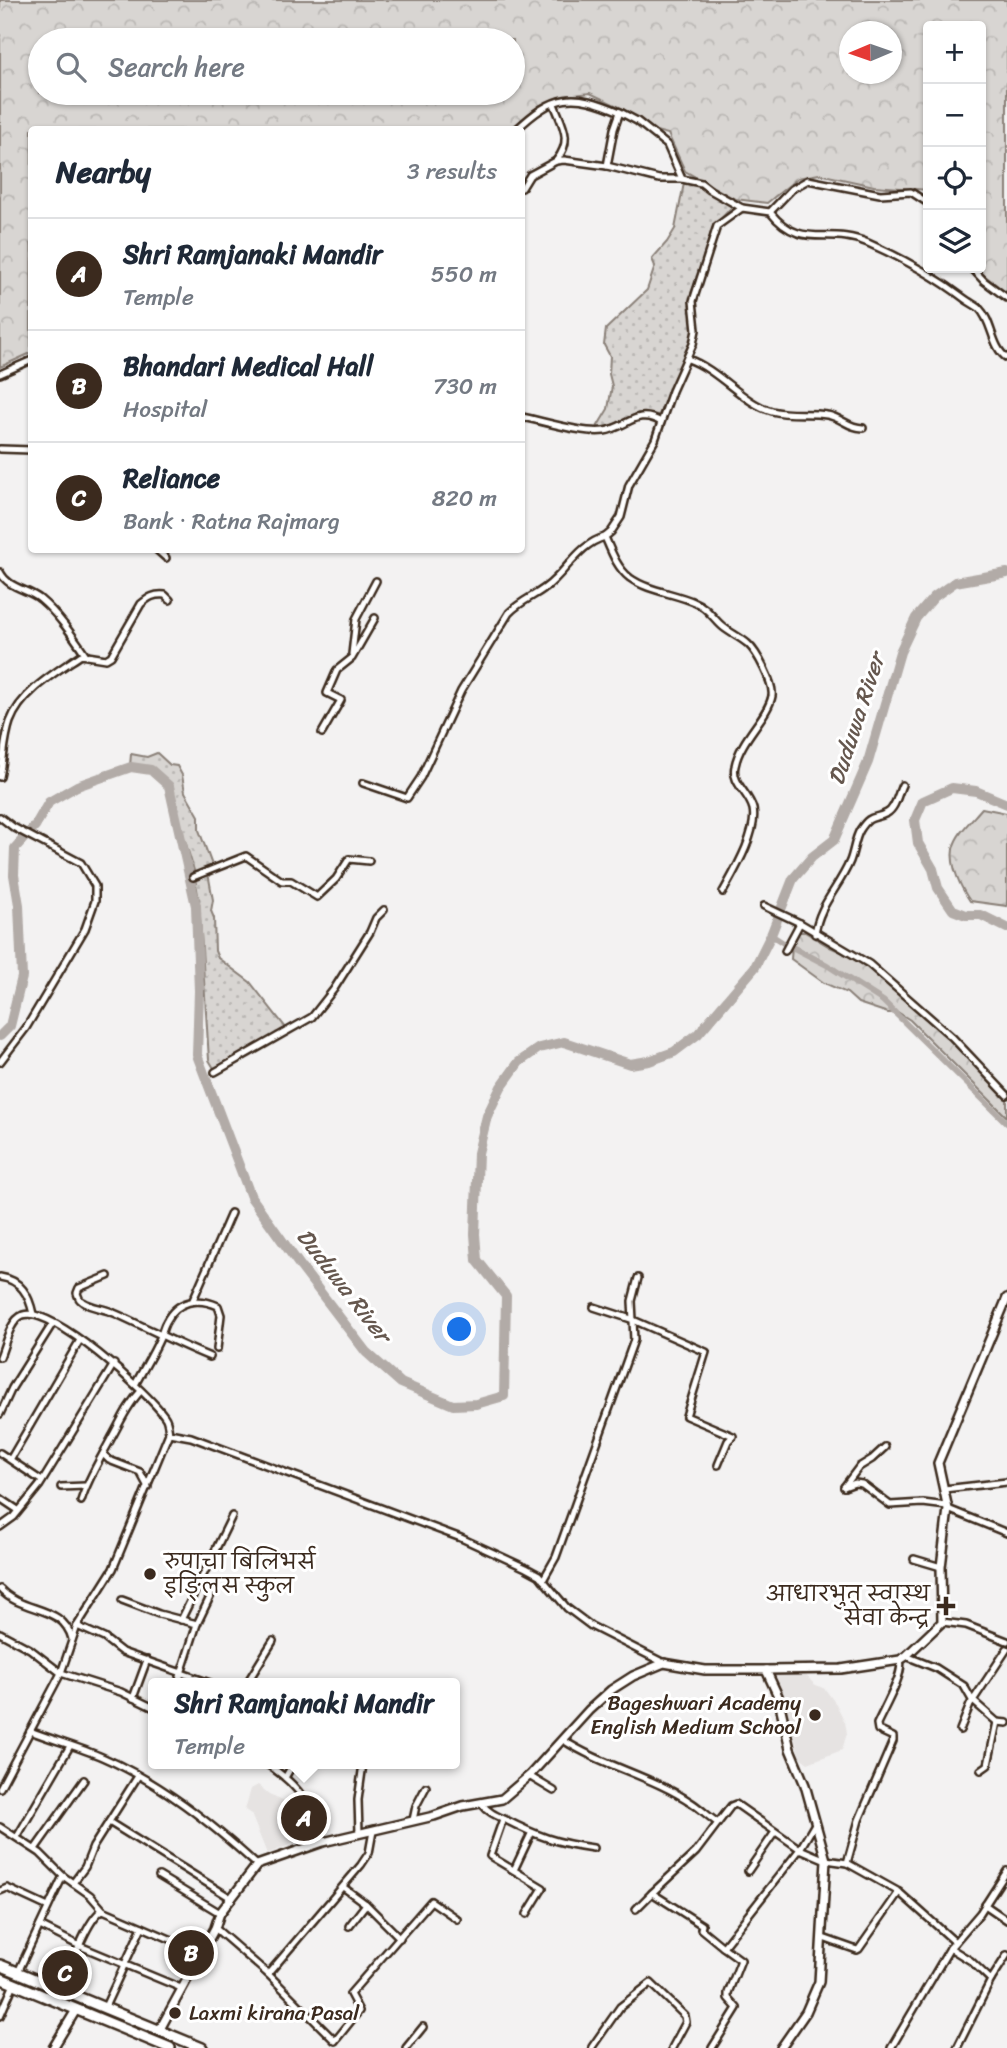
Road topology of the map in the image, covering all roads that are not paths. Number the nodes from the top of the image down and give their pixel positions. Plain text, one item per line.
1 (554, 104) junction
2 (620, 112) junction
3 (521, 126) edge
4 (556, 161) junction
5 (607, 166) junction
6 (682, 179) junction
7 (525, 183) edge
8 (923, 200) edge
9 (742, 208) junction
10 (770, 212) junction
11 (977, 273) edge
12 (1007, 298) edge
13 (1007, 358) edge
14 (688, 359) junction
15 (28, 362) edge
16 (0, 374) edge
17 (525, 418) edge
18 (661, 422) junction
19 (863, 428) dead end
20 (0, 449) edge
21 (28, 450) edge
22 (605, 537) junction
23 (160, 553) edge
24 (166, 558) dead end
25 (0, 572) edge
26 (376, 581) dead end
27 (170, 600) dead end
28 (375, 618) dead end
29 (86, 656) junction
30 (352, 658) junction
31 (322, 733) dead end
32 (0, 777) edge
33 (363, 783) dead end
34 (902, 785) dead end
35 (0, 817) edge
36 (369, 861) dead end
37 (193, 877) dead end
38 (723, 892) dead end
39 (764, 906) dead end
40 (384, 910) dead end
41 (800, 923) junction
42 (815, 934) junction
43 (785, 951) dead end
44 (0, 1062) edge
45 (215, 1072) dead end
46 (1007, 1096) edge
47 (231, 1213) dead end
48 (108, 1276) dead end
49 (0, 1277) edge
50 (638, 1278) dead end
51 (1007, 1298) edge
52 (193, 1300) junction
53 (594, 1307) dead end
54 (33, 1314) junction
55 (633, 1320) junction
56 (53, 1323) junction
57 (161, 1336) junction
58 (80, 1340) junction
59 (217, 1349) dead end
60 (0, 1357) edge
61 (209, 1357) dead end
62 (114, 1364) junction
63 (136, 1383) junction
64 (141, 1391) junction
65 (0, 1414) edge
66 (169, 1433) junction
67 (885, 1447) dead end
68 (0, 1453) edge
69 (103, 1454) junction
70 (11, 1458) junction
71 (718, 1465) dead end
72 (71, 1480) dead end
73 (42, 1481) junction
74 (1007, 1482) edge
75 (82, 1486) junction
76 (61, 1487) dead end
77 (148, 1487) junction
78 (944, 1489) junction
79 (0, 1498) edge
80 (80, 1501) dead end
81 (948, 1507) junction
82 (18, 1510) junction
83 (232, 1516) dead end
84 (0, 1527) edge
85 (1007, 1533) edge
86 (914, 1559) dead end
87 (941, 1567) junction
88 (543, 1580) junction
89 (0, 1589) edge
90 (211, 1595) dead end
91 (122, 1600) dead end
92 (181, 1620) junction
93 (942, 1622) junction
94 (197, 1624) junction
95 (76, 1626) junction
96 (0, 1633) edge
97 (72, 1639) junction
98 (273, 1641) dead end
99 (1007, 1641) edge
100 (1007, 1649) edge
101 (903, 1658) junction
102 (147, 1660) junction
103 (664, 1663) junction
104 (766, 1670) junction
105 (183, 1672) junction
106 (61, 1673) junction
107 (180, 1678) edge
108 (198, 1678) edge
109 (250, 1678) edge
110 (133, 1698) junction
111 (972, 1700) junction
112 (148, 1706) edge
113 (997, 1722) junction
114 (1007, 1723) edge
115 (960, 1730) dead end
116 (30, 1731) junction
117 (563, 1740) junction
118 (70, 1746) junction
119 (275, 1769) edge
120 (290, 1769) edge
121 (362, 1769) edge
122 (981, 1770) dead end
123 (138, 1776) junction
124 (286, 1776) junction
125 (528, 1776) junction
126 (84, 1780) dead end
127 (426, 1787) dead end
128 (0, 1788) edge
129 (554, 1791) dead end
130 (482, 1804) junction
131 (503, 1819) junction
132 (413, 1820) junction
133 (109, 1822) junction
134 (816, 1822) junction
135 (718, 1824) junction
136 (0, 1827) edge
137 (373, 1830) junction
138 (775, 1832) junction
139 (359, 1833) junction
140 (531, 1834) junction
141 (17, 1837) junction
142 (323, 1842) junction
143 (593, 1848) dead end
144 (35, 1849) junction
145 (800, 1849) junction
146 (826, 1860) junction
147 (847, 1863) junction
148 (257, 1865) junction
149 (514, 1870) junction
150 (748, 1871) dead end
151 (1007, 1871) edge
152 (63, 1876) junction
153 (159, 1876) dead end
154 (73, 1883) junction
155 (343, 1887) junction
156 (0, 1891) edge
157 (899, 1892) junction
158 (652, 1893) junction
159 (231, 1898) junction
160 (366, 1904) junction
161 (985, 1905) junction
162 (48, 1907) junction
163 (636, 1909) dead end
164 (103, 1910) junction
165 (220, 1913) junction
166 (527, 1914) dead end
167 (457, 1919) dead end
168 (1007, 1920) edge
169 (40, 1926) junction
170 (349, 1926) dead end
171 (142, 1927) junction
172 (215, 1928) junction
173 (400, 1938) junction
174 (823, 1938) junction
175 (955, 1942) junction
176 (80, 1946) junction
177 (723, 1947) junction
178 (950, 1948) junction
179 (200, 1952) junction
180 (1007, 1955) edge
181 (0, 1965) edge
182 (125, 1965) junction
183 (18, 1972) junction
184 (268, 1974) junction
185 (0, 1978) edge
186 (991, 1980) junction
187 (15, 1984) junction
188 (181, 1988) junction
189 (61, 1990) junction
190 (104, 2009) junction
191 (76, 2010) junction
192 (0, 2016) edge
193 (424, 2027) dead end
194 (159, 2031) junction
195 (335, 2041) junction
196 (153, 2045) edge
197 (592, 2047) edge
198 (53, 2048) edge
199 (170, 2048) edge
200 (202, 2048) edge
201 (340, 2048) edge
202 (406, 2048) edge
203 (672, 2048) edge
204 (712, 2048) edge
205 (781, 2048) edge
206 (891, 2048) edge
207 (957, 2048) edge

1 - 2 street
1 - 3 street
1 - 4 street
2 - 5 street
2 - 6 street
4 - 5 street
4 - 7 street
5 - 6 street
6 - 9 street
8 - 10 street
9 - 10 street
9 - 14 street
10 - 13 street
11 - 12 street
14 - 18 street
14 - 19 street
15 - 16 street
17 - 18 street
18 - 22 street
20 - 21 street
22 - 33 street
22 - 38 street
23 - 24 street
25 - 29 street
26 - 30 street
27 - 29 street
28 - 30 street
29 - 32 street
30 - 31 street
34 - 42 street
35 - 44 street
36 - 37 street
39 - 41 street
40 - 45 street
41 - 42 street
41 - 43 street
42 - 46 street
47 - 52 street
48 - 57 street
49 - 54 street
50 - 55 street
51 - 78 street
52 - 57 street
52 - 59 street
53 - 55 street
54 - 56 street
54 - 60 street
55 - 71 street
55 - 88 street
56 - 58 street
56 - 65 street
57 - 61 street
57 - 63 street
58 - 62 street
58 - 70 street
62 - 63 street
62 - 73 street
63 - 64 street
64 - 66 street
64 - 69 street
66 - 77 street
66 - 88 street
67 - 81 street
68 - 70 street
69 - 75 street
69 - 77 street
70 - 73 street
72 - 75 street
73 - 82 street
74 - 78 street
75 - 76 street
75 - 80 street
77 - 95 street
78 - 81 street
79 - 82 street
81 - 85 street
81 - 87 street
82 - 84 street
83 - 92 street
86 - 87 street
87 - 93 street
88 - 103 street
89 - 97 street
90 - 94 street
91 - 92 street
92 - 94 street
93 - 99 street
93 - 101 street
94 - 105 street
95 - 97 street
95 - 102 street
96 - 106 street
97 - 106 street
98 - 109 street
100 - 111 street
101 - 104 street
101 - 111 street
101 - 147 street
102 - 105 street
102 - 110 street
103 - 104 street
103 - 117 street
104 - 134 street
105 - 107 street
105 - 108 street
106 - 110 street
106 - 116 street
110 - 112 street
111 - 113 street
111 - 115 street
113 - 114 street
113 - 122 street
116 - 118 street
116 - 128 street
117 - 125 street
117 - 135 street
118 - 123 street
118 - 141 street
119 - 124 street
120 - 124 street
121 - 139 street
123 - 133 street
123 - 148 street
124 - 142 street
125 - 129 street
125 - 130 street
126 - 144 street
127 - 132 street
130 - 131 street
130 - 132 street
131 - 140 street
131 - 149 street
132 - 137 street
133 - 154 street
133 - 159 street
134 - 145 street
134 - 146 street
135 - 138 street
135 - 158 street
136 - 141 street
137 - 139 street
137 - 155 street
138 - 145 street
138 - 150 street
139 - 142 street
140 - 143 street
140 - 149 street
141 - 144 street
142 - 148 street
144 - 152 street
145 - 146 street
145 - 177 street
146 - 147 street
146 - 174 street
147 - 157 street
148 - 159 street
149 - 166 street
151 - 161 street
152 - 154 street
152 - 162 street
153 - 165 street
154 - 164 street
155 - 160 street
155 - 184 street
156 - 162 street
157 - 174 street
157 - 175 street
158 - 163 street
158 - 177 street
159 - 165 street
160 - 170 street
160 - 173 street
161 - 168 street
161 - 175 street
162 - 169 street
164 - 171 street
164 - 176 street
165 - 172 street
167 - 173 street
169 - 176 street
169 - 183 street
171 - 179 street
171 - 182 street
172 - 179 street
172 - 184 street
173 - 195 street
174 - 205 street
175 - 178 street
176 - 182 street
176 - 189 street
177 - 204 street
178 - 186 street
178 - 206 street
179 - 188 street
180 - 186 street
181 - 183 highway
182 - 188 street
182 - 190 street
183 - 189 highway
184 - 195 street
185 - 187 highway
186 - 207 street
187 - 191 highway
187 - 192 street
188 - 194 street
189 - 190 highway
190 - 194 highway
191 - 196 highway
191 - 198 street
193 - 202 street
194 - 196 street
194 - 200 highway
195 - 201 street
196 - 199 highway
197 - 203 street

